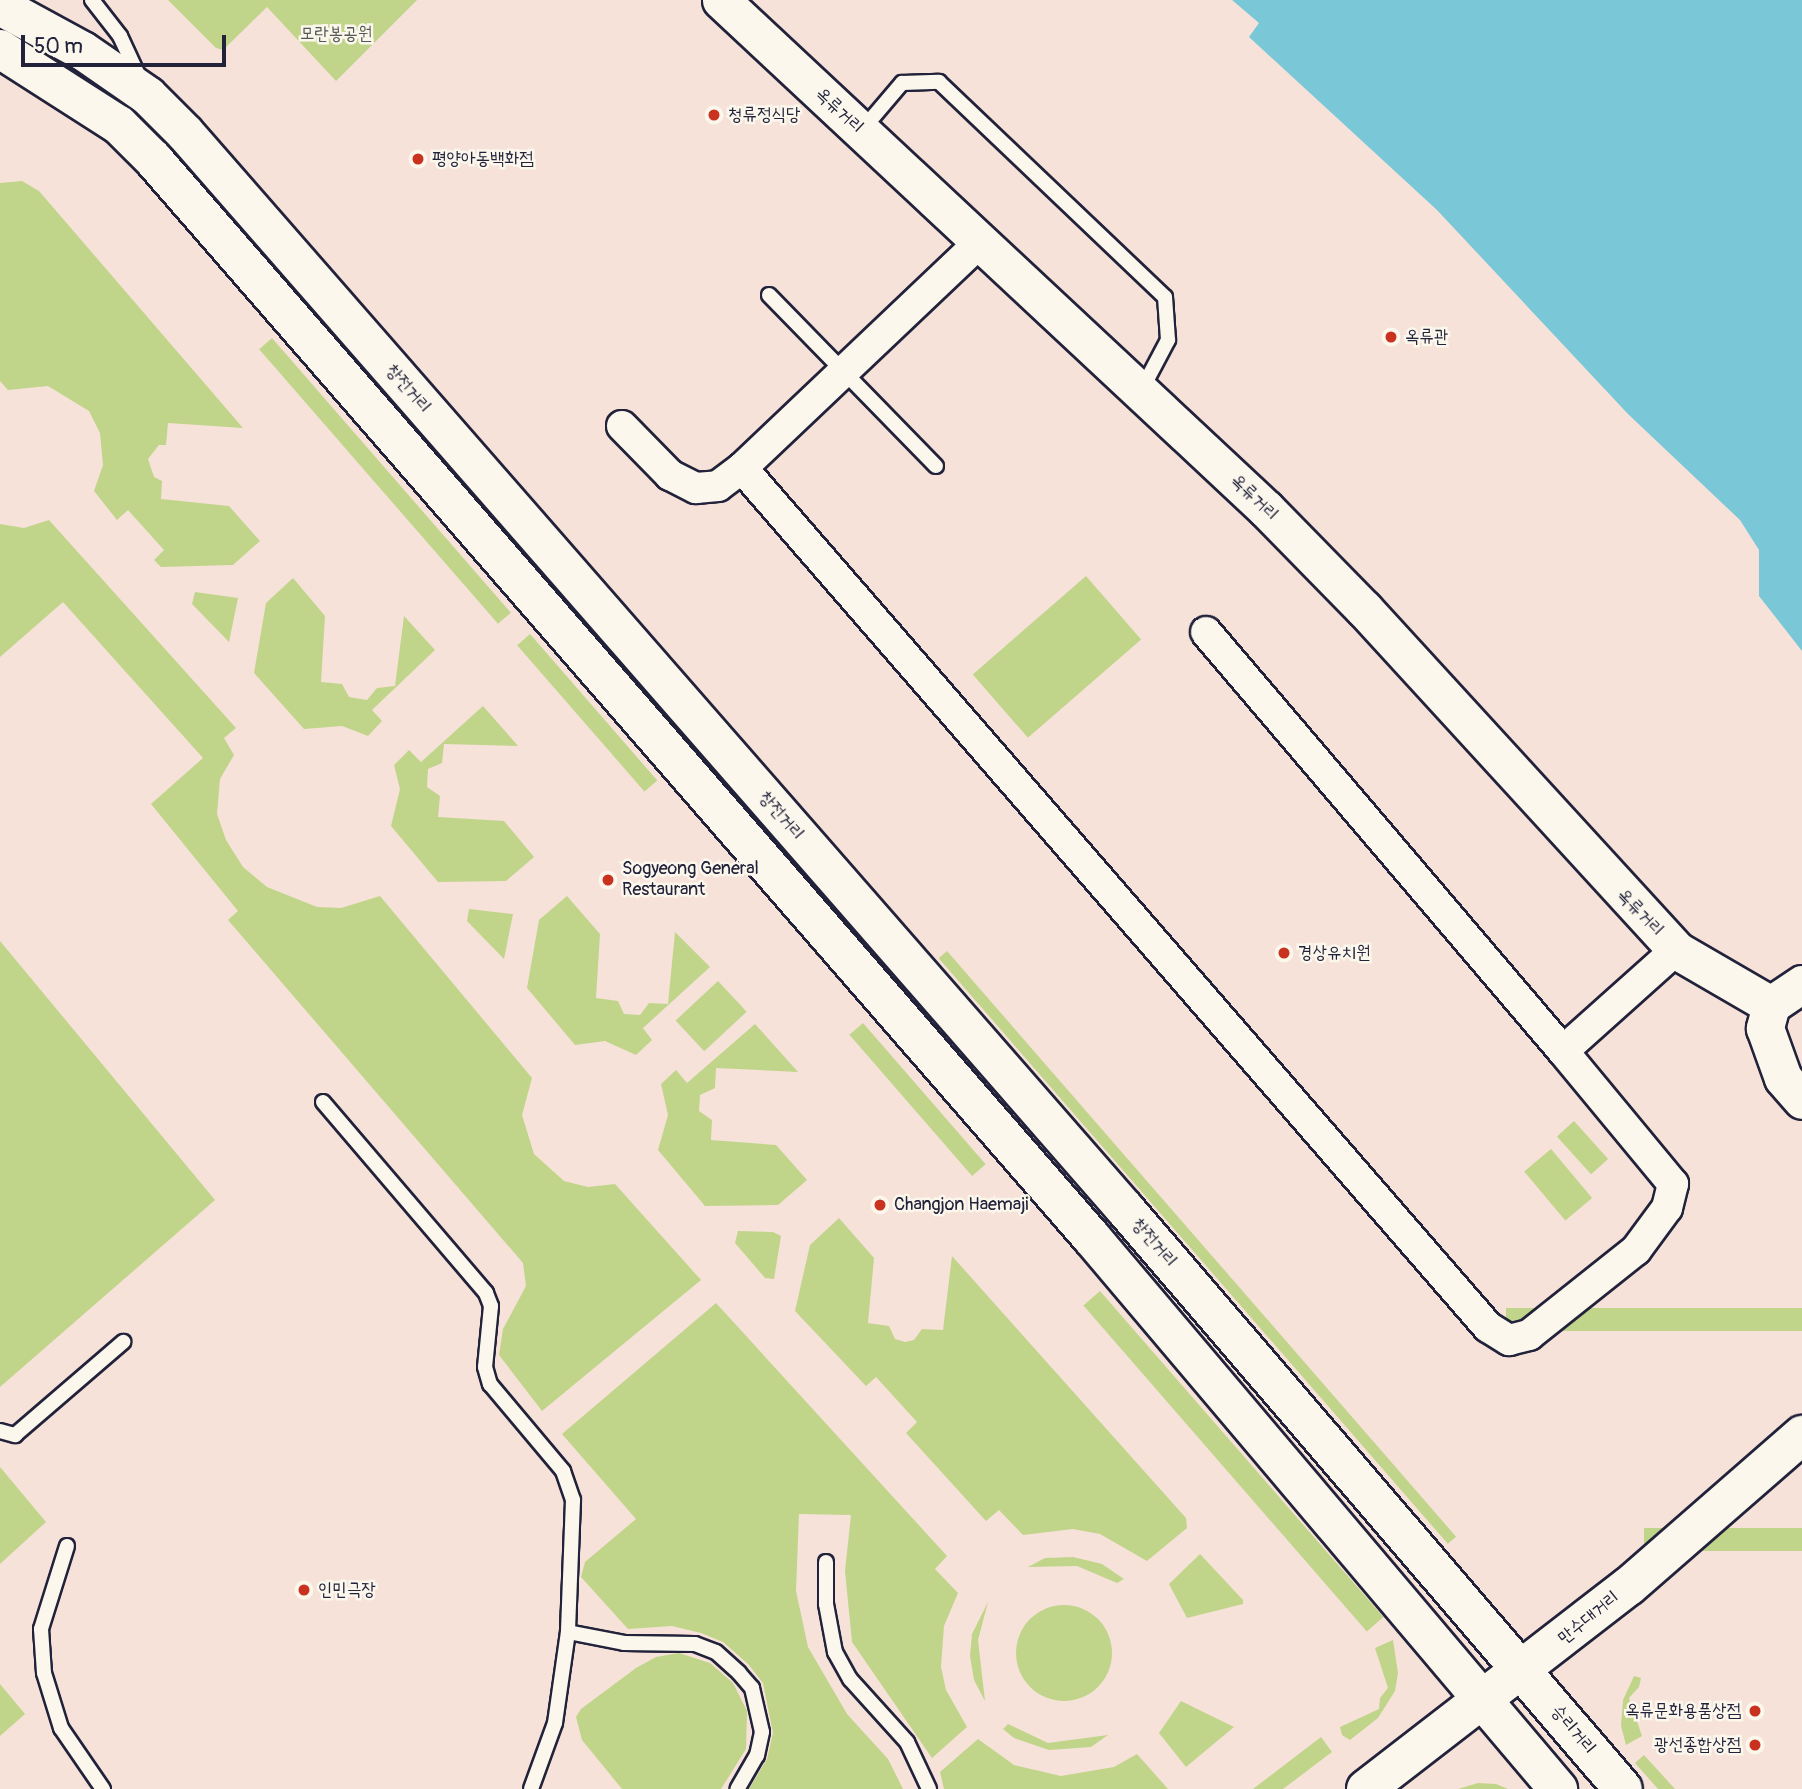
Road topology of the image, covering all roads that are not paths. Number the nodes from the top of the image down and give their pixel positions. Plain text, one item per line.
1 (92, 0) edge
2 (721, 0) edge
3 (0, 6) edge
4 (0, 49) edge
5 (148, 96) junction
6 (861, 131) junction
7 (979, 243) junction
8 (769, 295) dead end
9 (844, 372) junction
10 (1141, 391) junction
11 (622, 426) dead end
12 (936, 466) dead end
13 (742, 468) junction
14 (1206, 632) dead end
15 (1676, 950) junction
16 (1802, 984) edge
17 (1771, 1005) junction
18 (1563, 1051) junction
19 (1802, 1101) edge
20 (323, 1102) dead end
21 (123, 1342) dead end
22 (0, 1431) edge
23 (1802, 1435) edge
24 (68, 1546) dead end
25 (826, 1562) dead end
26 (568, 1632) junction
27 (1523, 1670) junction
28 (1482, 1703) junction
29 (103, 1789) edge
30 (531, 1789) edge
31 (737, 1789) edge
32 (929, 1789) edge
33 (1366, 1789) edge
34 (1558, 1789) edge
35 (1623, 1789) edge

1 - 5 lane
2 - 6 street, 옥류거리
3 - 5 main road, 창전거리
4 - 28 main road
5 - 27 main road, 창전거리
6 - 7 street, 옥류거리
6 - 10 lane
7 - 9 street
7 - 10 street, 옥류거리
8 - 9 lane
9 - 12 lane
9 - 13 street
10 - 15 street, 옥류거리
11 - 13 street
13 - 18 street
14 - 18 street
15 - 17 street, 옥류거리
15 - 18 street
16 - 17 street
17 - 19 street
20 - 26 lane
21 - 22 lane
23 - 27 main road, 만수대거리
24 - 29 lane
25 - 32 lane
26 - 30 lane
26 - 31 lane
27 - 28 main road, 만수대거리
27 - 35 main road, 승리거리
28 - 33 main road, 만수대거리
28 - 34 main road

